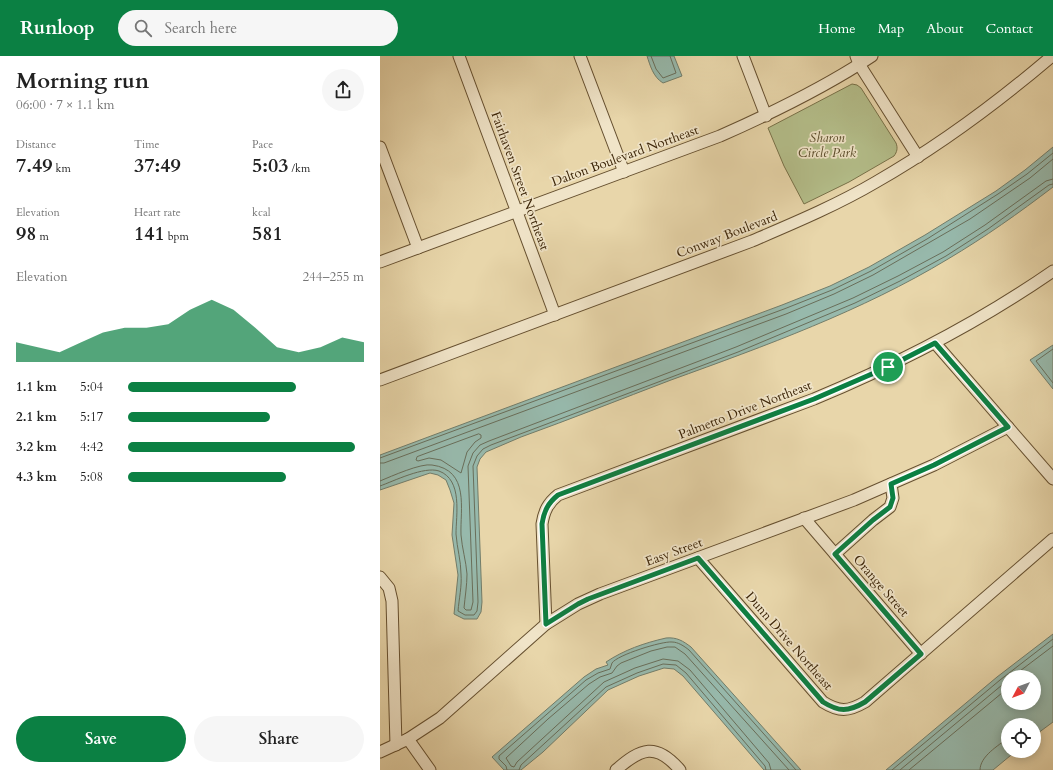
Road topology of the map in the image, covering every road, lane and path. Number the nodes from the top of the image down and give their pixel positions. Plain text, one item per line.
1 (459, 56) edge
2 (580, 56) edge
3 (743, 56) edge
4 (872, 56) edge
5 (1052, 56) edge
6 (858, 60) edge
7 (766, 116) junction
8 (380, 147) edge
9 (918, 157) junction
10 (624, 172) junction
11 (517, 212) junction
12 (418, 248) junction
13 (380, 262) edge
14 (1053, 271) edge
15 (555, 315) junction
16 (935, 343) junction
17 (380, 380) edge
18 (1008, 427) junction
19 (1053, 479) edge
20 (891, 484) junction
21 (804, 518) junction
22 (1053, 539) edge
23 (835, 554) junction
24 (698, 558) junction
25 (380, 578) edge
26 (546, 624) junction
27 (921, 654) junction
28 (408, 739) junction
29 (396, 745) junction
30 (380, 752) edge
31 (430, 770) edge
32 (616, 770) edge
33 (680, 770) edge

1 - 11 street, Fairhaven Street Northeast
2 - 10 street
3 - 7 street
4 - 6 street, Dalton Boulevard Northeast
5 - 9 street, Conway Boulevard
6 - 7 street, Dalton Boulevard Northeast
6 - 9 street
7 - 10 street, Dalton Boulevard Northeast
8 - 12 street
9 - 15 street, Conway Boulevard
10 - 11 street, Dalton Boulevard Northeast
11 - 12 street, Dalton Boulevard Northeast
11 - 15 street, Fairhaven Street Northeast
12 - 13 street, Dalton Boulevard Northeast
14 - 16 street, Palmetto Drive Northeast
15 - 17 street, Conway Boulevard
16 - 18 street
16 - 26 street, Palmetto Drive Northeast
18 - 19 street
18 - 20 street, Easy Street
20 - 21 street, Easy Street
20 - 23 street
21 - 23 street, Orange Street
21 - 24 street, Easy Street
22 - 27 street, Dunn Drive Northeast
23 - 27 street, Orange Street
24 - 26 street, Easy Street
24 - 27 street, Dunn Drive Northeast
25 - 29 street
26 - 28 street, Easy Street
28 - 29 street, Easy Street
28 - 31 street
29 - 30 street, Easy Street
32 - 33 street

